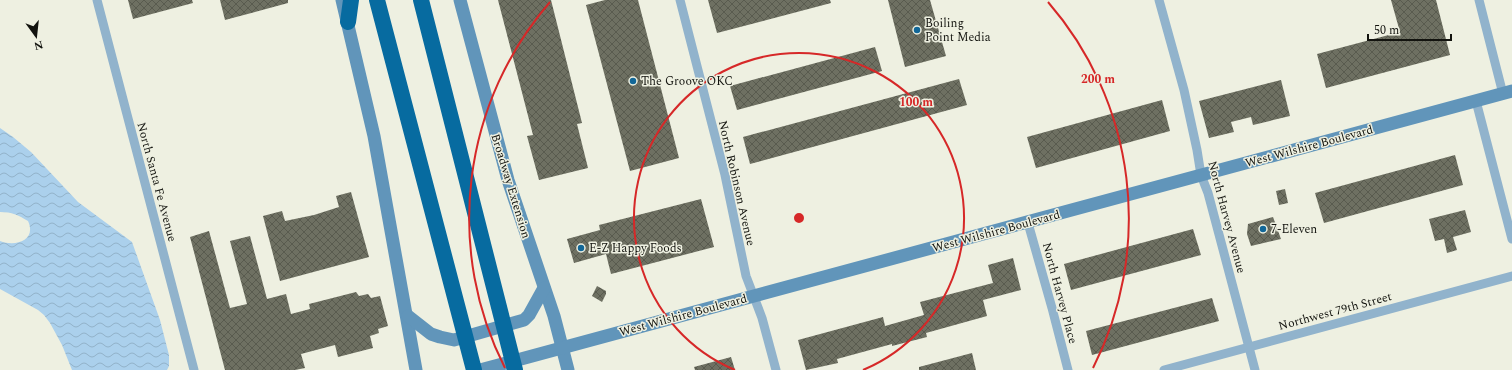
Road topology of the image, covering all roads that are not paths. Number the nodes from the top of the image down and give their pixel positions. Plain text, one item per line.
1 (96, 0) edge
2 (342, 0) edge
3 (351, 0) edge
4 (377, 0) edge
5 (421, 0) edge
6 (460, 0) edge
7 (680, 0) edge
8 (1158, 0) edge
9 (1479, 0) edge
10 (348, 22) junction
11 (1508, 92) edge
12 (1476, 101) junction
13 (1201, 175) junction
14 (1028, 222) junction
15 (1512, 238) edge
16 (1512, 276) edge
17 (544, 288) junction
18 (754, 297) junction
19 (408, 316) junction
20 (1248, 347) junction
21 (563, 348) junction
22 (194, 370) edge
23 (416, 370) edge
24 (474, 370) edge
25 (480, 370) edge
26 (515, 370) edge
27 (568, 370) edge
28 (776, 370) edge
29 (1068, 370) edge
30 (1164, 370) edge
31 (1254, 370) edge

1 - 22 street, North Santa Fe Avenue
2 - 10 main road
3 - 10 highway
4 - 24 highway
5 - 26 highway
6 - 17 main road, Broadway Extension
7 - 18 street, North Robinson Avenue
8 - 13 street, North Harvey Avenue
9 - 11 street
10 - 19 main road
11 - 12 main road, West Wilshire Boulevard
12 - 13 main road, West Wilshire Boulevard
12 - 15 street
13 - 14 main road, West Wilshire Boulevard
13 - 20 street, North Harvey Avenue
14 - 18 main road, West Wilshire Boulevard
14 - 29 street, North Harvey Place
16 - 20 street, Northwest 79th Street
17 - 19 main road
17 - 21 main road, Broadway Extension
18 - 21 main road, West Wilshire Boulevard
18 - 28 street, North Robinson Avenue
19 - 23 main road
20 - 30 street, Northwest 79th Street
20 - 31 street, North Harvey Avenue
21 - 25 main road, West Wilshire Boulevard
21 - 27 main road, Broadway Extension

